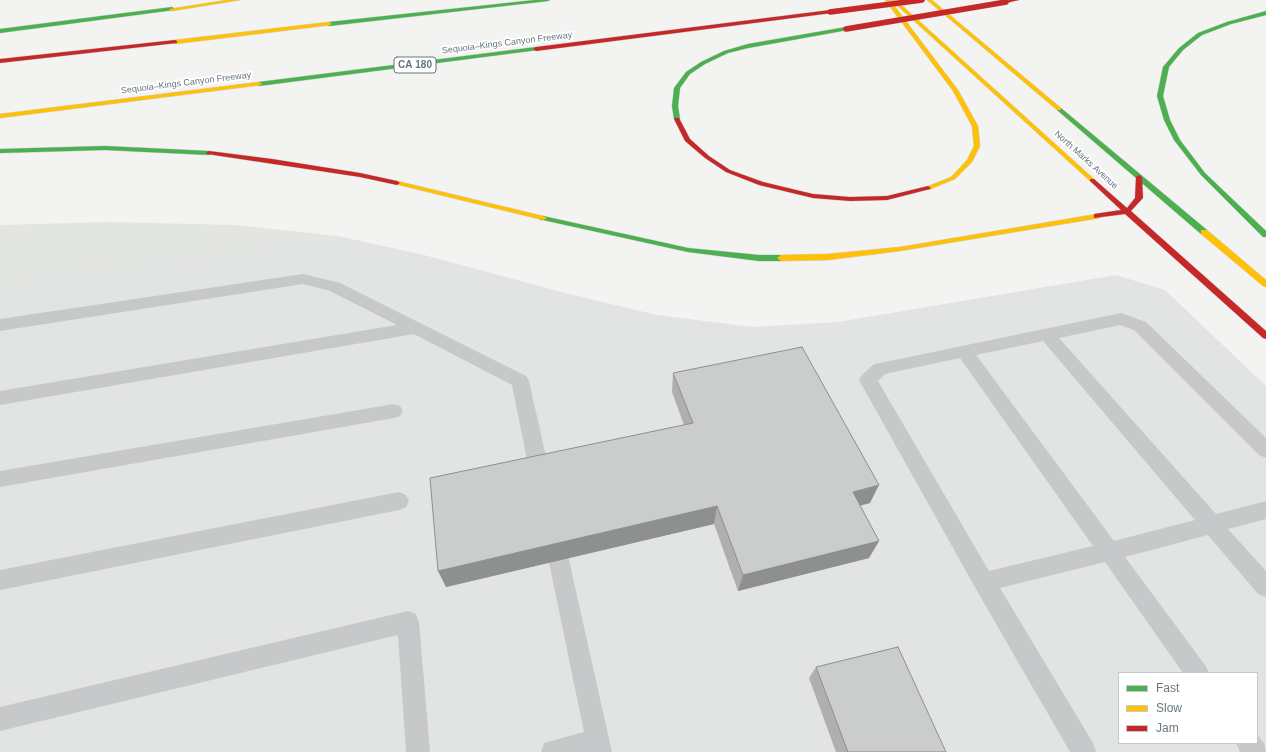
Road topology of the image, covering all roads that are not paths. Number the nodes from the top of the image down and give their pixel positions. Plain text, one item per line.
1 (238, 0) edge
2 (516, 0) edge
3 (548, 0) edge
4 (887, 0) edge
5 (893, 0) edge
6 (922, 0) edge
7 (929, 0) edge
8 (1017, 0) edge
9 (1266, 14) edge
10 (352, 22) junction
11 (0, 31) edge
12 (0, 61) edge
13 (0, 116) edge
14 (0, 151) edge
15 (1140, 177) junction
16 (1128, 211) junction
17 (1266, 235) edge
18 (1266, 284) edge
19 (0, 324) edge
20 (1252, 324) junction
21 (417, 328) junction
22 (1266, 333) edge
23 (1046, 334) junction
24 (1266, 336) edge
25 (964, 351) junction
26 (0, 398) edge
27 (394, 411) dead end
28 (1266, 450) edge
29 (0, 479) edge
30 (545, 499) edge
31 (399, 501) dead end
32 (1266, 510) edge
33 (550, 522) edge
34 (1212, 524) junction
35 (1108, 552) junction
36 (0, 580) edge
37 (984, 582) junction
38 (1266, 587) edge
39 (1196, 672) edge
40 (0, 719) edge
41 (1249, 744) edge
42 (598, 746) edge
43 (418, 752) edge
44 (552, 752) edge
45 (1084, 752) edge
46 (1255, 752) edge

1 - 11 main road
2 - 10 main road
3 - 10 main road
4 - 8 main road, bridge
5 - 16 main road, North Marks Avenue
6 - 13 main road, Sequoia–Kings Canyon Freeway / CA 180, bridge
7 - 15 main road, North Marks Avenue
9 - 17 main road
10 - 12 main road
14 - 16 main road
15 - 16 main road
15 - 18 main road, North Marks Avenue
16 - 20 main road, North Marks Avenue
19 - 21 lane
20 - 22 main road
20 - 24 main road, North Marks Avenue
21 - 26 lane
21 - 30 lane
23 - 25 lane
23 - 28 lane
23 - 34 lane
25 - 35 lane
25 - 37 lane
27 - 29 lane
31 - 36 lane
32 - 34 lane
33 - 42 lane
34 - 35 lane
34 - 38 lane
35 - 37 lane
35 - 39 lane
37 - 45 lane
40 - 43 lane
41 - 46 lane
42 - 44 lane

